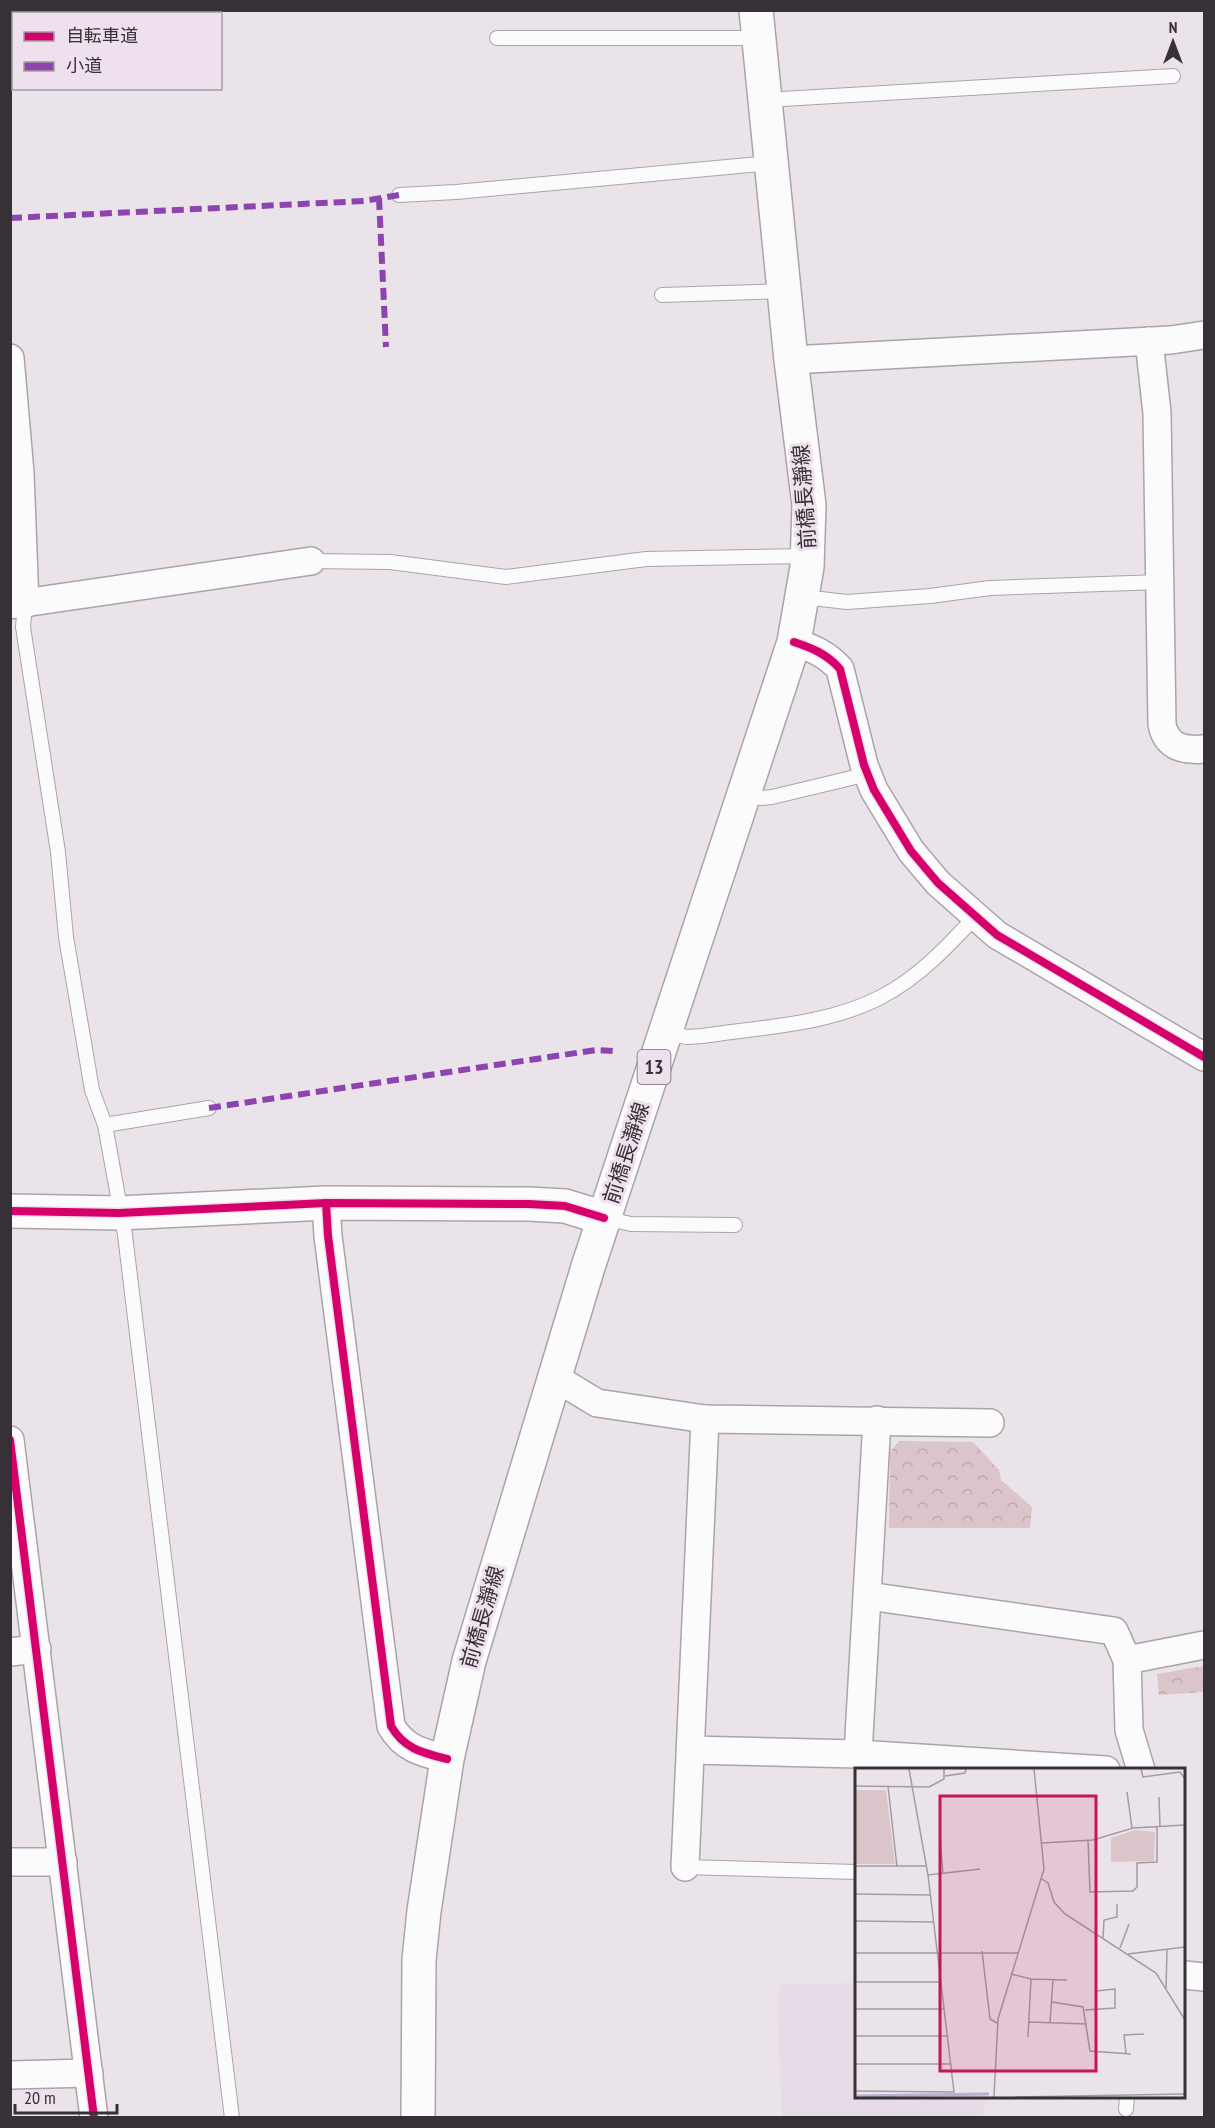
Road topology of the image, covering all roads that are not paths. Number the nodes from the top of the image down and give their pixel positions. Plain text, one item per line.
1 (757, 24) edge
2 (497, 38) dead end
3 (1173, 76) dead end
4 (765, 100) junction
5 (771, 163) junction
6 (399, 195) dead end
7 (784, 291) junction
8 (662, 295) dead end
9 (1204, 335) edge
10 (1149, 342) junction
11 (10, 358) edge
12 (791, 360) junction
13 (808, 556) junction
14 (310, 561) joint
15 (1160, 582) junction
16 (803, 597) junction
17 (18, 604) edge
18 (794, 642) junction
19 (1204, 748) edge
20 (868, 774) junction
21 (745, 793) junction
22 (975, 917) junction
23 (666, 1033) junction
24 (1204, 1057) edge
25 (208, 1108) dead end
26 (105, 1125) junction
27 (326, 1203) junction
28 (10, 1211) edge
29 (118, 1213) junction
30 (604, 1218) junction
31 (735, 1225) dead end
32 (554, 1377) junction
33 (705, 1419) junction
34 (877, 1420) junction
35 (990, 1423) dead end
36 (11, 1440) edge
37 (868, 1596) junction
38 (1204, 1645) edge
39 (24, 1650) edge
40 (1127, 1660) junction
41 (691, 1750) junction
42 (858, 1754) junction
43 (447, 1759) junction
44 (1077, 1768) edge
45 (1140, 1768) edge
46 (10, 1862) edge
47 (63, 1862) junction
48 (685, 1867) joint
49 (855, 1872) edge
50 (1185, 1975) edge
51 (1204, 1977) edge
52 (89, 2073) junction
53 (10, 2075) edge
54 (94, 2118) edge
55 (232, 2118) edge
56 (418, 2118) edge

1 - 2 lane
1 - 4 main road, 前橋長瀞線 / 13
3 - 4 lane
4 - 5 main road, 前橋長瀞線 / 13
5 - 6 lane
5 - 7 main road, 前橋長瀞線 / 13
7 - 8 lane
7 - 12 main road, 前橋長瀞線 / 13
9 - 10 street
10 - 12 street
10 - 15 street
11 - 17 street
12 - 13 main road, 前橋長瀞線 / 13
13 - 14 lane
13 - 16 main road, 前橋長瀞線 / 13
14 - 17 street
15 - 16 lane
15 - 19 street
16 - 18 main road, 前橋長瀞線 / 13
17 - 26 lane
18 - 20 street
18 - 21 main road, 前橋長瀞線 / 13
20 - 21 lane
20 - 22 street
21 - 23 main road, 前橋長瀞線 / 13
22 - 23 lane
22 - 24 street
23 - 30 main road, 前橋長瀞線 / 13
25 - 26 lane
26 - 29 lane
27 - 29 main road
27 - 30 main road
27 - 43 street
28 - 29 main road
29 - 55 lane
30 - 31 lane
30 - 32 main road, 前橋長瀞線 / 13
32 - 33 street
32 - 43 main road, 前橋長瀞線 / 13
33 - 34 street
33 - 41 street
34 - 35 street
34 - 37 street
36 - 39 street
37 - 40 street
37 - 42 street
38 - 40 street
39 - 47 street
40 - 45 street
41 - 42 street
41 - 48 street
42 - 44 street
43 - 56 main road, 前橋長瀞線 / 13
46 - 47 street
47 - 52 street
48 - 49 lane
50 - 51 street
52 - 53 street
52 - 54 street

